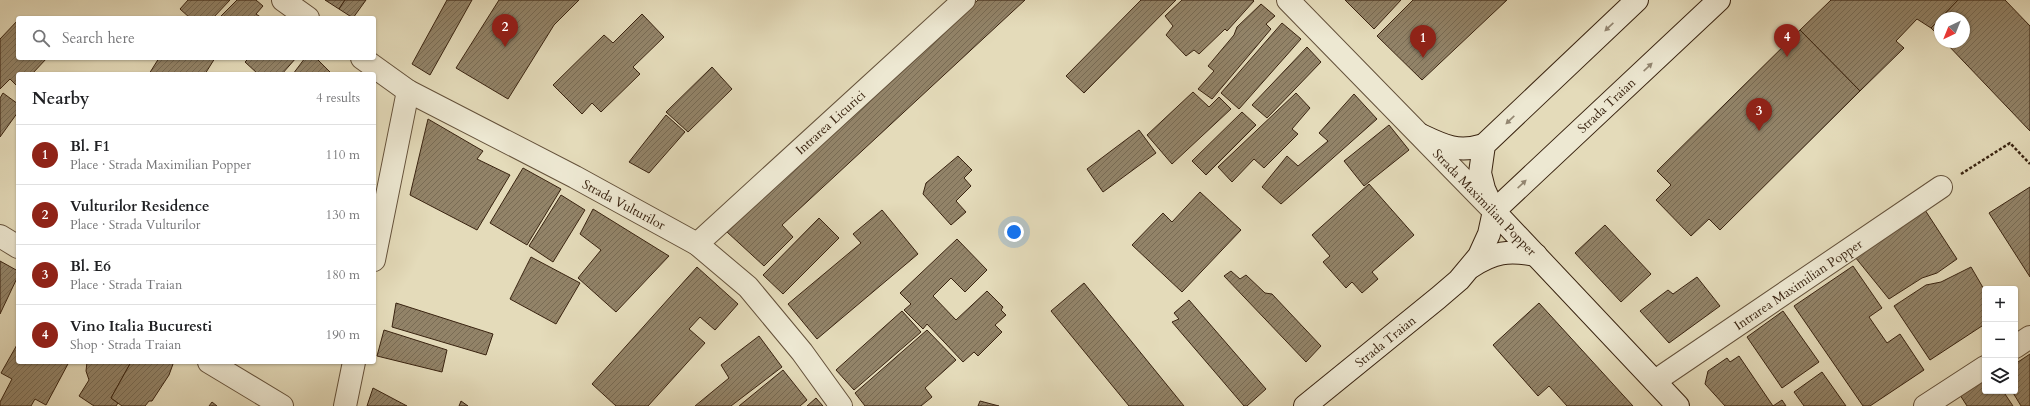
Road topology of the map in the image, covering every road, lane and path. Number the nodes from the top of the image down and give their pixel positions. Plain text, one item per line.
1 (283, 0) edge
2 (964, 0) edge
3 (1288, 0) edge
4 (1637, 0) edge
5 (1718, 0) edge
6 (305, 16) edge
7 (365, 60) edge
8 (408, 91) junction
9 (1420, 135) junction
10 (1484, 144) junction
11 (2030, 164) edge
12 (1941, 187) joint
13 (1494, 211) junction
14 (0, 236) edge
15 (697, 244) junction
16 (16, 246) edge
17 (376, 250) edge
18 (1536, 255) junction
19 (1470, 268) junction
20 (2030, 337) edge
21 (2018, 345) edge
22 (212, 364) edge
23 (354, 364) edge
24 (1982, 369) edge
25 (1655, 380) junction
26 (282, 406) edge
27 (345, 406) edge
28 (841, 406) edge
29 (1305, 406) edge
30 (1678, 406) edge
31 (1925, 406) edge

1 - 6 street
2 - 15 street, Intrarea Licurici
3 - 9 street, Strada Maximilian Popper
4 -> 10 street
13 -> 5 street, Strada Traian
7 - 8 street, Strada Vulturilor
8 - 15 street, Strada Vulturilor
8 - 17 street
9 - 10 street
9 - 13 street, Strada Maximilian Popper
10 - 13 street
11 - 12 path
12 - 25 street, Intrarea Maximilian Popper
13 - 18 street, Strada Maximilian Popper
13 - 19 street, Strada Traian
14 - 16 street
15 - 28 street, Strada Vulturilor
18 - 19 street
18 - 25 street, Strada Maximilian Popper
19 - 29 street, Strada Traian
20 - 21 street
22 - 26 street
23 - 27 street
24 - 31 street
25 - 30 street, Strada Maximilian Popper

